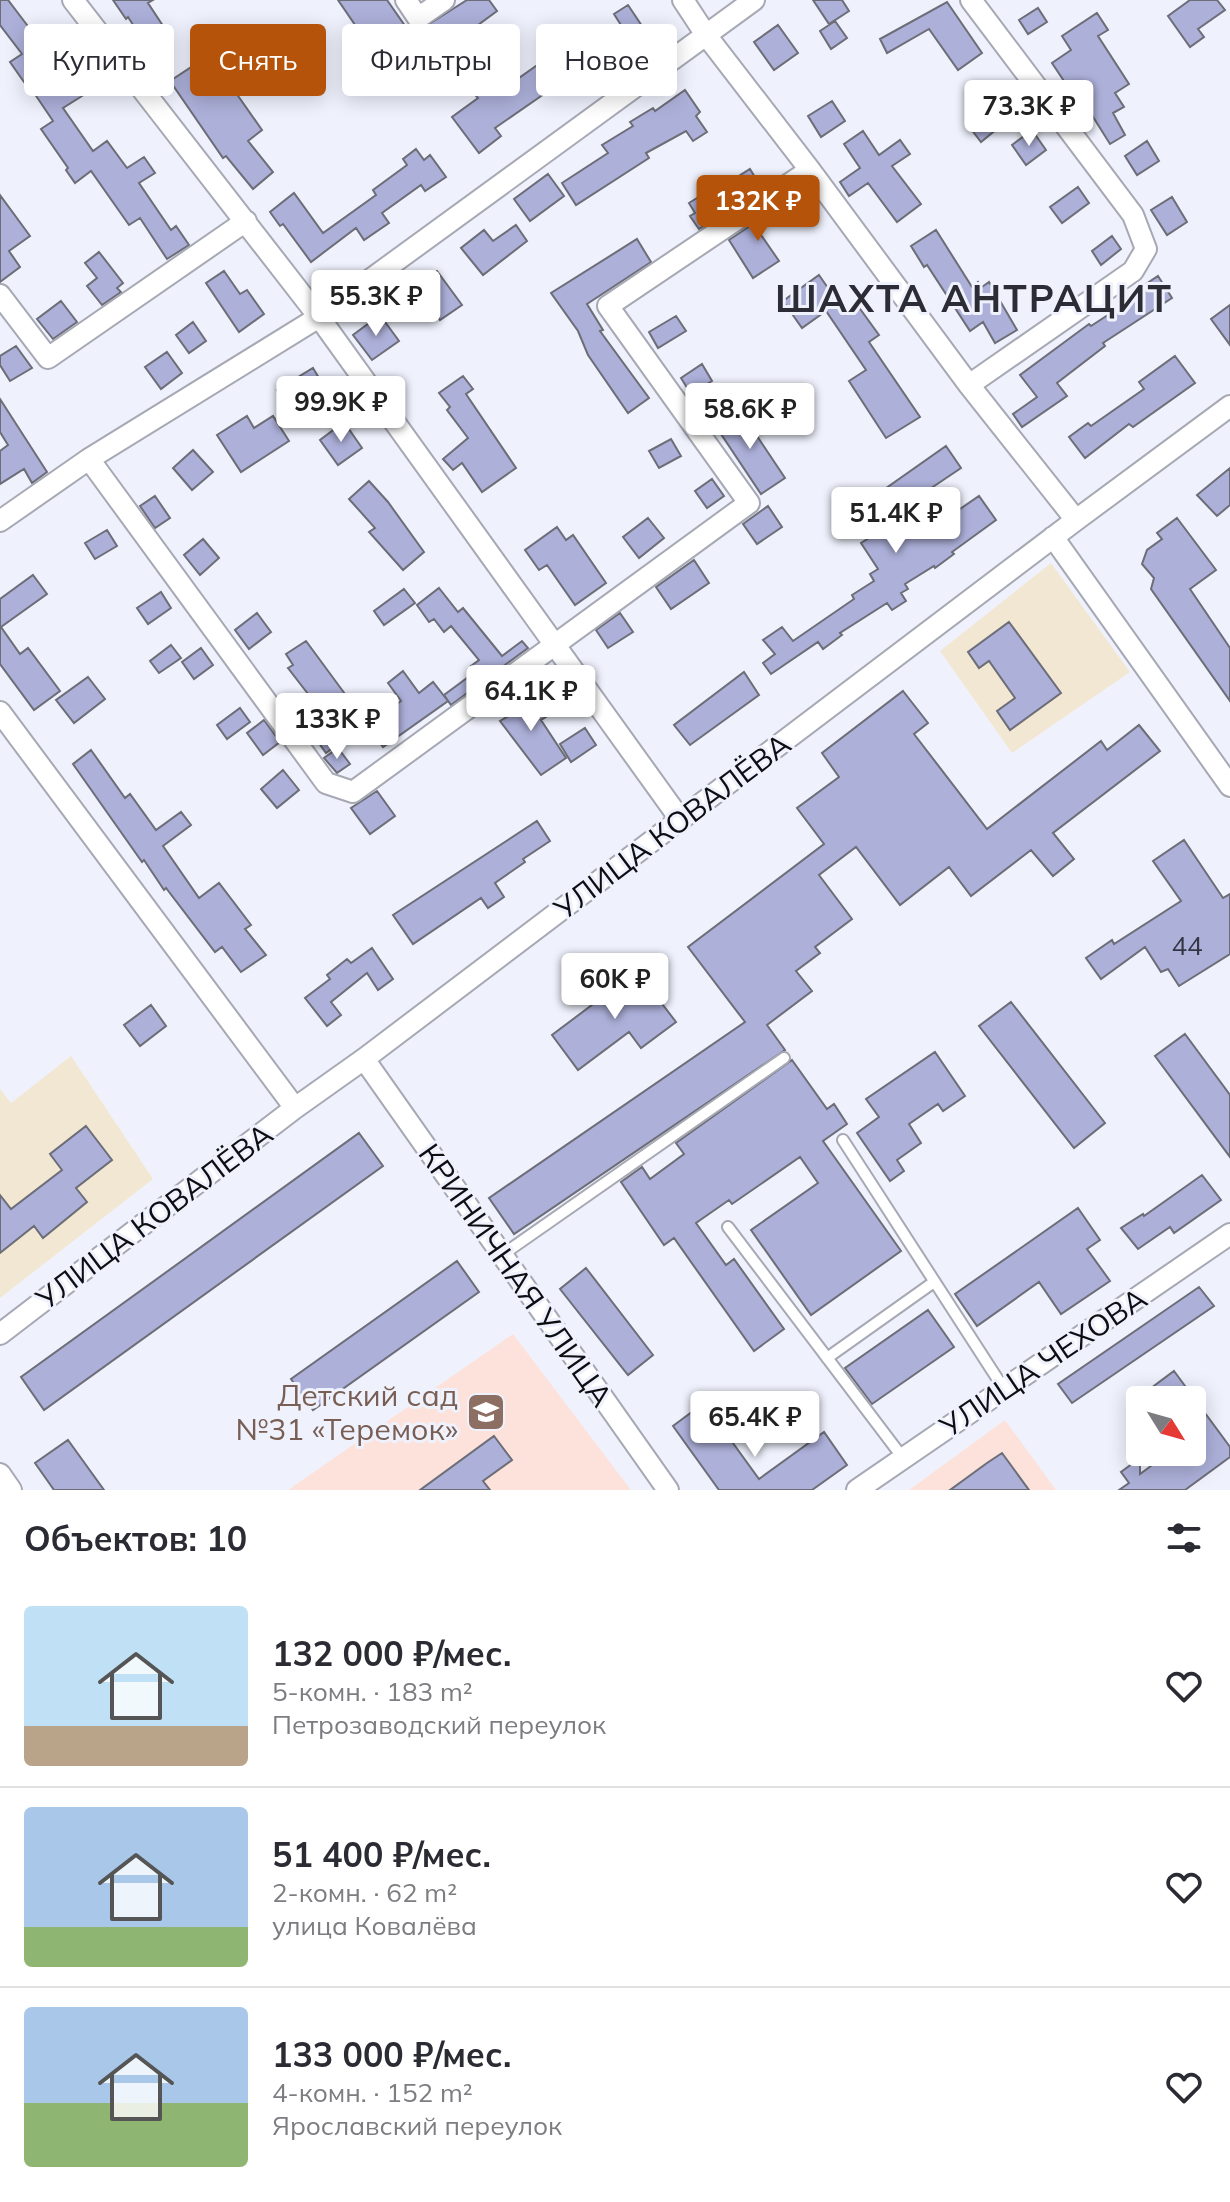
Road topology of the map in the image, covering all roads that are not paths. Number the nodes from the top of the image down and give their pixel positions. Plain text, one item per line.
1 (406, 0) edge
2 (444, 0) edge
3 (683, 0) edge
4 (754, 0) edge
5 (971, 0) edge
6 (79, 2) edge
7 (706, 35) junction
8 (810, 170) junction
9 (246, 221) junction
10 (0, 295) edge
11 (319, 317) junction
12 (969, 385) junction
13 (1230, 406) edge
14 (89, 459) junction
15 (1076, 520) junction
16 (0, 521) edge
17 (1053, 537) junction
18 (554, 646) junction
19 (0, 712) edge
20 (1230, 786) edge
21 (680, 819) junction
22 (784, 1058) dead end
23 (364, 1059) junction
24 (295, 1108) junction
25 (843, 1140) dead end
26 (728, 1227) dead end
27 (1230, 1234) edge
28 (502, 1255) junction
29 (934, 1282) junction
30 (0, 1334) edge
31 (827, 1358) junction
32 (1004, 1389) junction
33 (903, 1458) junction
34 (0, 1474) edge
35 (11, 1490) edge
36 (668, 1490) edge
37 (857, 1490) edge

1 - 2 street
3 - 7 street
4 - 7 street
5 - 12 street
6 - 9 street
7 - 8 street
7 - 11 street
8 - 12 street
8 - 18 street
9 - 10 street
9 - 11 street
11 - 14 street
11 - 18 street
12 - 15 street
13 - 15 street, УЛИЦА КОВАЛЁВА
14 - 16 street
14 - 18 street
15 - 17 street, УЛИЦА КОВАЛЁВА
17 - 20 street
17 - 21 street, УЛИЦА КОВАЛЁВА
18 - 21 street
19 - 24 street
21 - 23 street, УЛИЦА КОВАЛЁВА
22 - 28 lane
23 - 24 street, УЛИЦА КОВАЛЁВА
23 - 28 street, КРИНИЧНАЯ УЛИЦА
24 - 30 street, УЛИЦА КОВАЛЁВА
25 - 29 lane
26 - 31 lane
27 - 32 street, УЛИЦА ЧЕХОВА
28 - 36 street, КРИНИЧНАЯ УЛИЦА
29 - 31 lane
29 - 32 lane
31 - 33 lane
32 - 33 street, УЛИЦА ЧЕХОВА
33 - 37 street, УЛИЦА ЧЕХОВА
34 - 35 street

